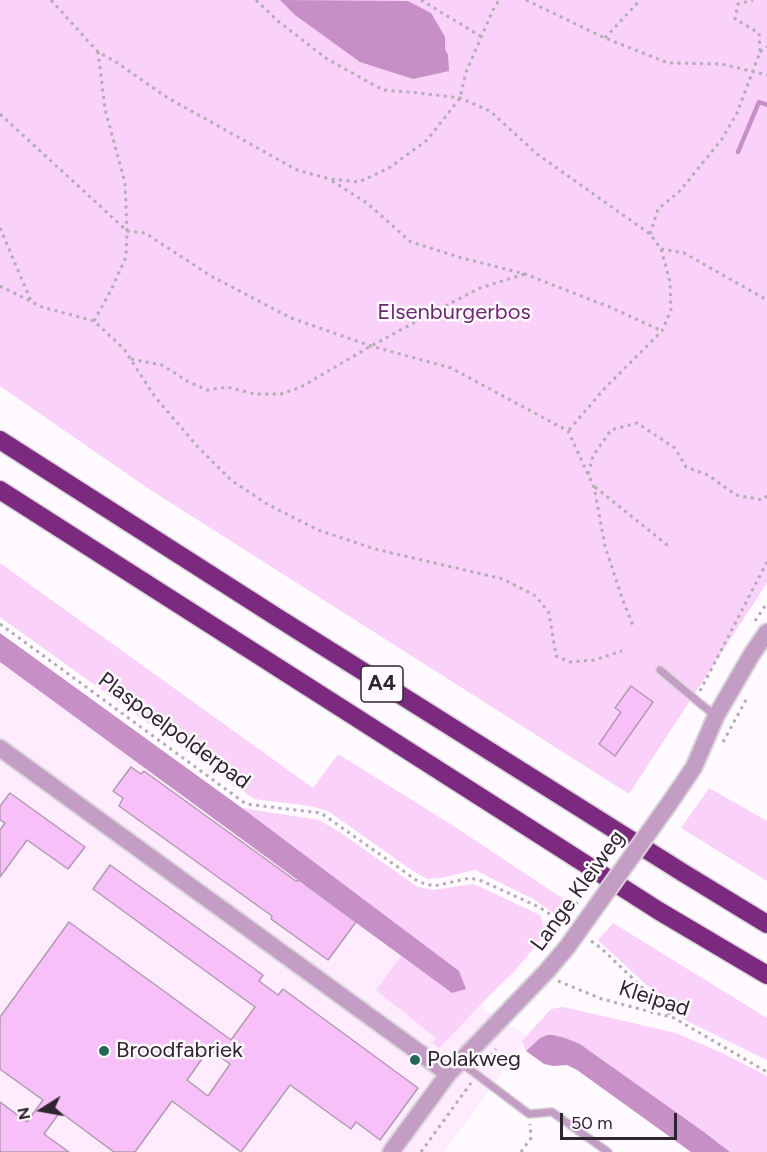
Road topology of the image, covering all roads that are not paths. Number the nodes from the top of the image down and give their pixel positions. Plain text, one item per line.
1 (0, 440) edge
2 (0, 493) edge
3 (767, 632) edge
4 (660, 670) dead end
5 (716, 716) junction
6 (0, 748) edge
7 (767, 924) edge
8 (767, 975) edge
9 (454, 1068) junction
10 (391, 1152) edge
11 (608, 1152) edge

1 - 7 highway, A4
2 - 8 highway, A4
3 - 5 street, Lange Kleiweg
4 - 5 lane
5 - 9 street, Lange Kleiweg, bridge
6 - 9 street
9 - 10 street, Lange Kleiweg
9 - 11 lane

